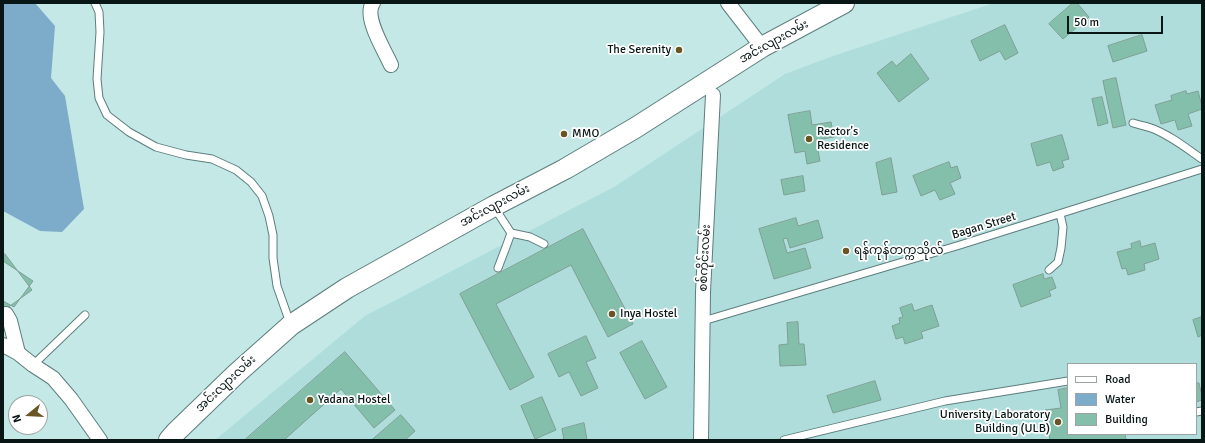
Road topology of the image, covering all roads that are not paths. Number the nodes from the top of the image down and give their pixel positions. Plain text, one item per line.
1 (95, 3) edge
2 (373, 3) edge
3 (728, 3) edge
4 (844, 3) edge
5 (762, 47) junction
6 (391, 64) dead end
7 (714, 86) junction
8 (1133, 123) dead end
9 (1202, 159) edge
10 (1202, 169) edge
11 (494, 206) junction
12 (1060, 214) junction
13 (510, 233) junction
14 (544, 244) dead end
15 (498, 268) dead end
16 (1049, 270) dead end
17 (6, 314) dead end
18 (84, 315) dead end
19 (703, 321) junction
20 (291, 325) junction
21 (3, 345) edge
22 (18, 353) junction
23 (33, 365) junction
24 (1067, 381) edge
25 (100, 440) edge
26 (169, 440) edge
27 (701, 440) edge
28 (784, 440) edge

1 - 20 lane
2 - 6 street
3 - 5 street
4 - 5 main road, အင်းလျားလမ်း
5 - 7 main road, အင်းလျားလမ်း
7 - 11 main road, အင်းလျားလမ်း
7 - 19 street, စစ်ကိုင်းလမ်း
8 - 9 lane
10 - 12 lane, Bagan Street
11 - 13 lane
11 - 20 main road, အင်းလျားလမ်း
12 - 16 lane
12 - 19 lane, Bagan Street
13 - 14 lane
13 - 15 lane
17 - 22 street
18 - 23 lane
19 - 27 street, စစ်ကိုင်းလမ်း
20 - 26 main road, အင်းလျားလမ်း
21 - 22 street
22 - 23 street
23 - 25 street
24 - 28 lane

